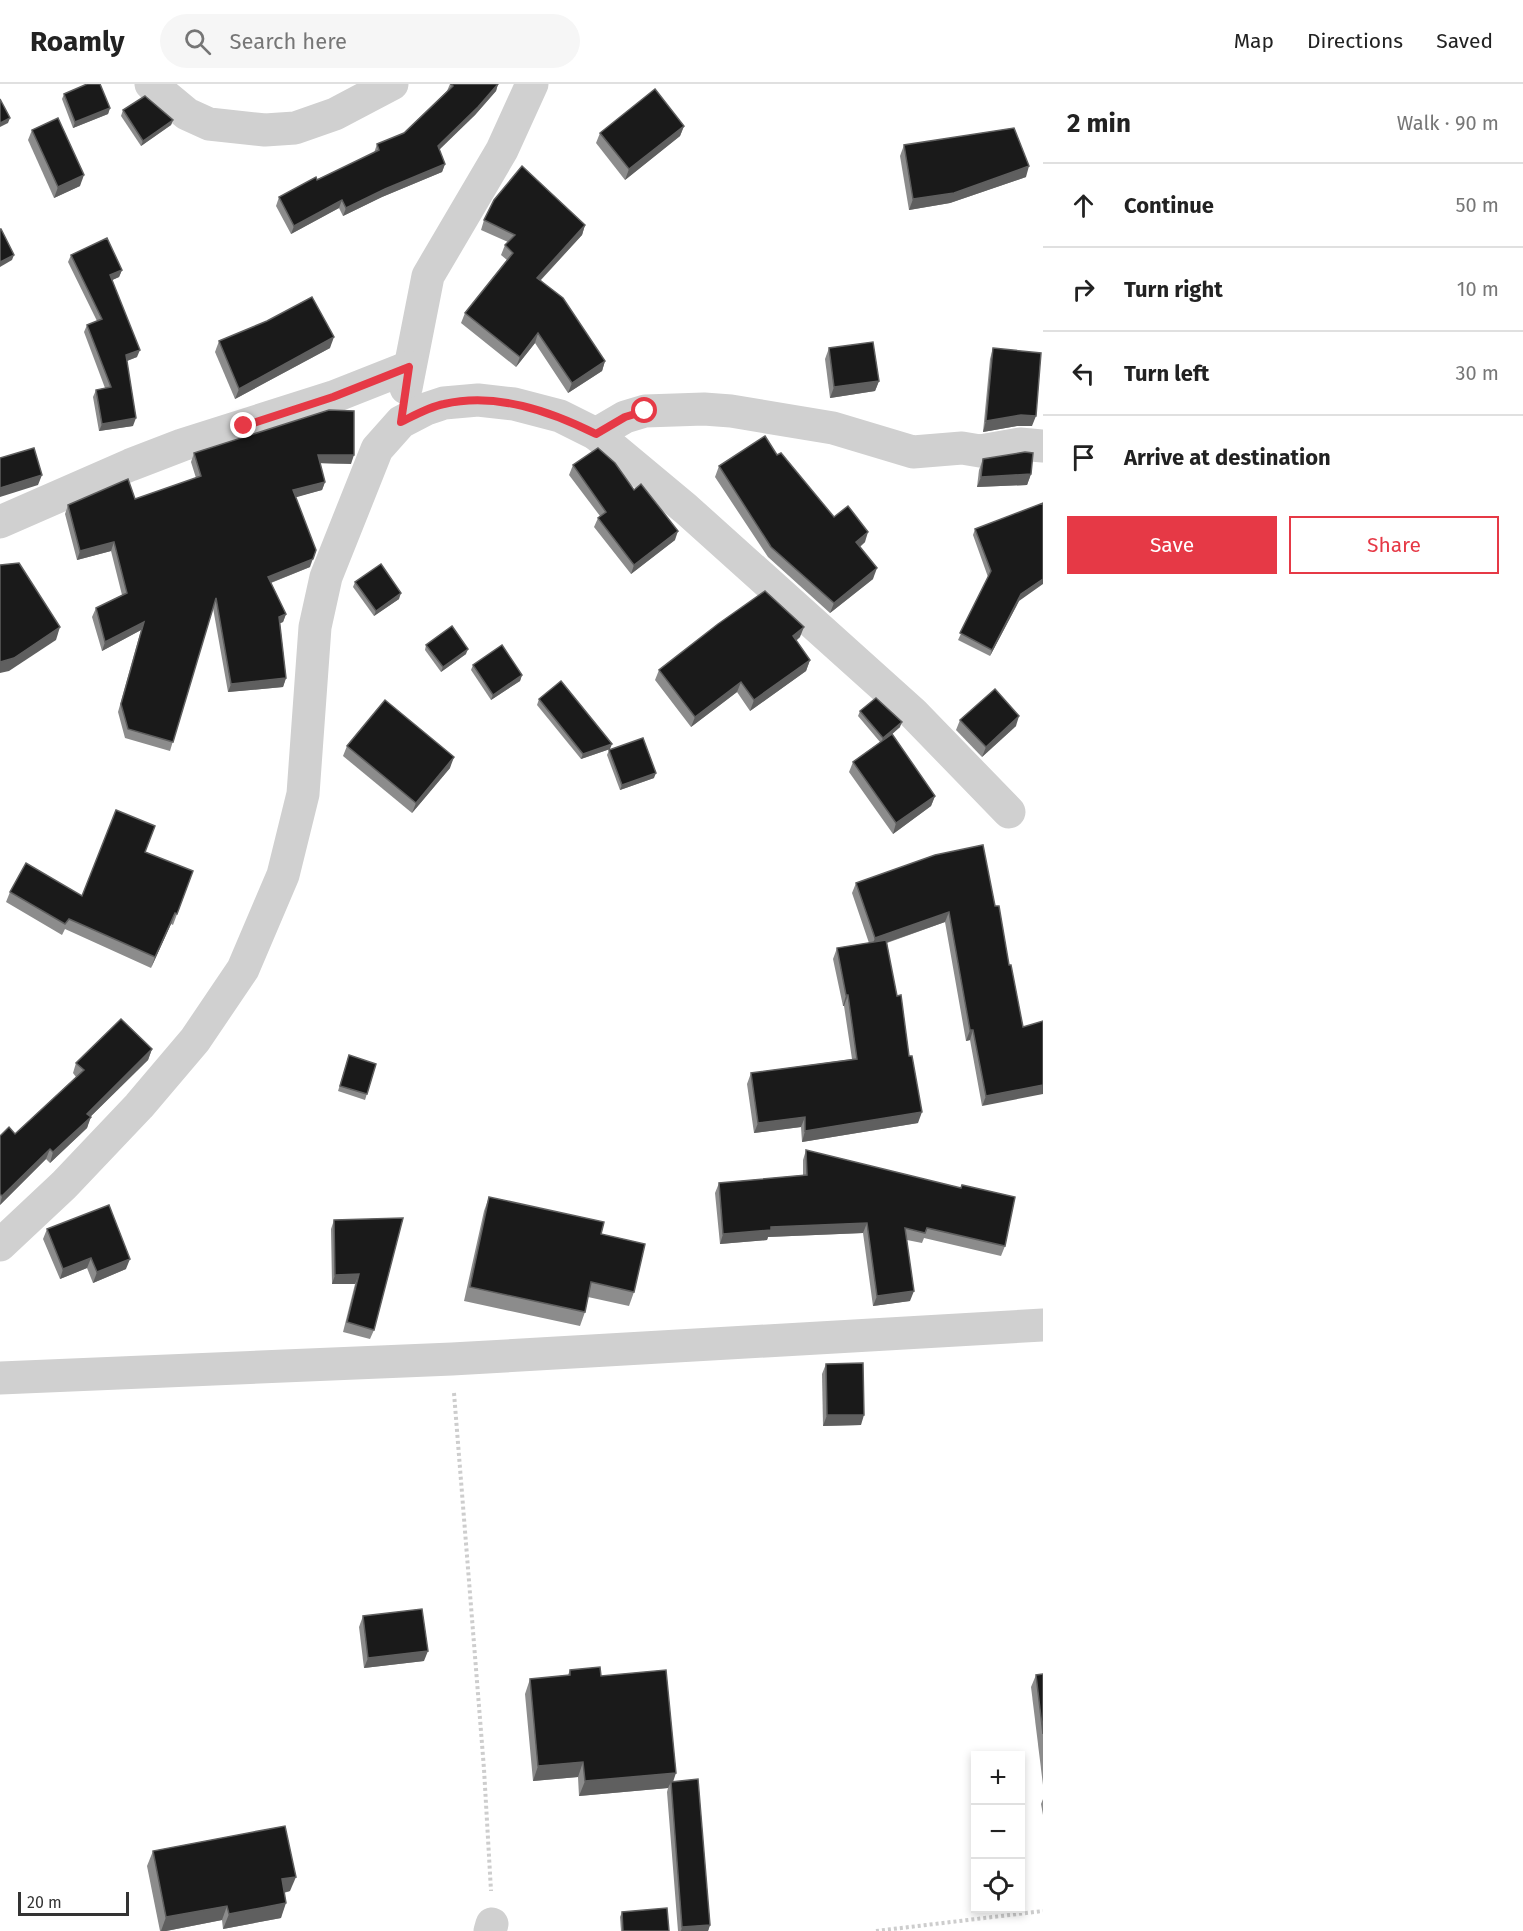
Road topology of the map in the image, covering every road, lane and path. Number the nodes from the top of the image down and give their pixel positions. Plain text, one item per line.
1 (151, 84) edge
2 (392, 84) edge
3 (532, 84) edge
4 (409, 367) junction
5 (401, 422) junction
6 (596, 434) junction
7 (1043, 446) edge
8 (0, 522) edge
9 (1009, 812) dead end
10 (0, 1245) edge
11 (1043, 1325) edge
12 (452, 1359) junction
13 (0, 1378) edge
14 (1043, 1911) edge
15 (491, 1928) edge
16 (876, 1931) edge

1 - 2 street
3 - 4 street
4 - 5 street
4 - 8 street
5 - 6 street
5 - 10 street
6 - 7 street
6 - 9 street
11 - 12 street
12 - 13 street
12 - 15 path
14 - 16 path

